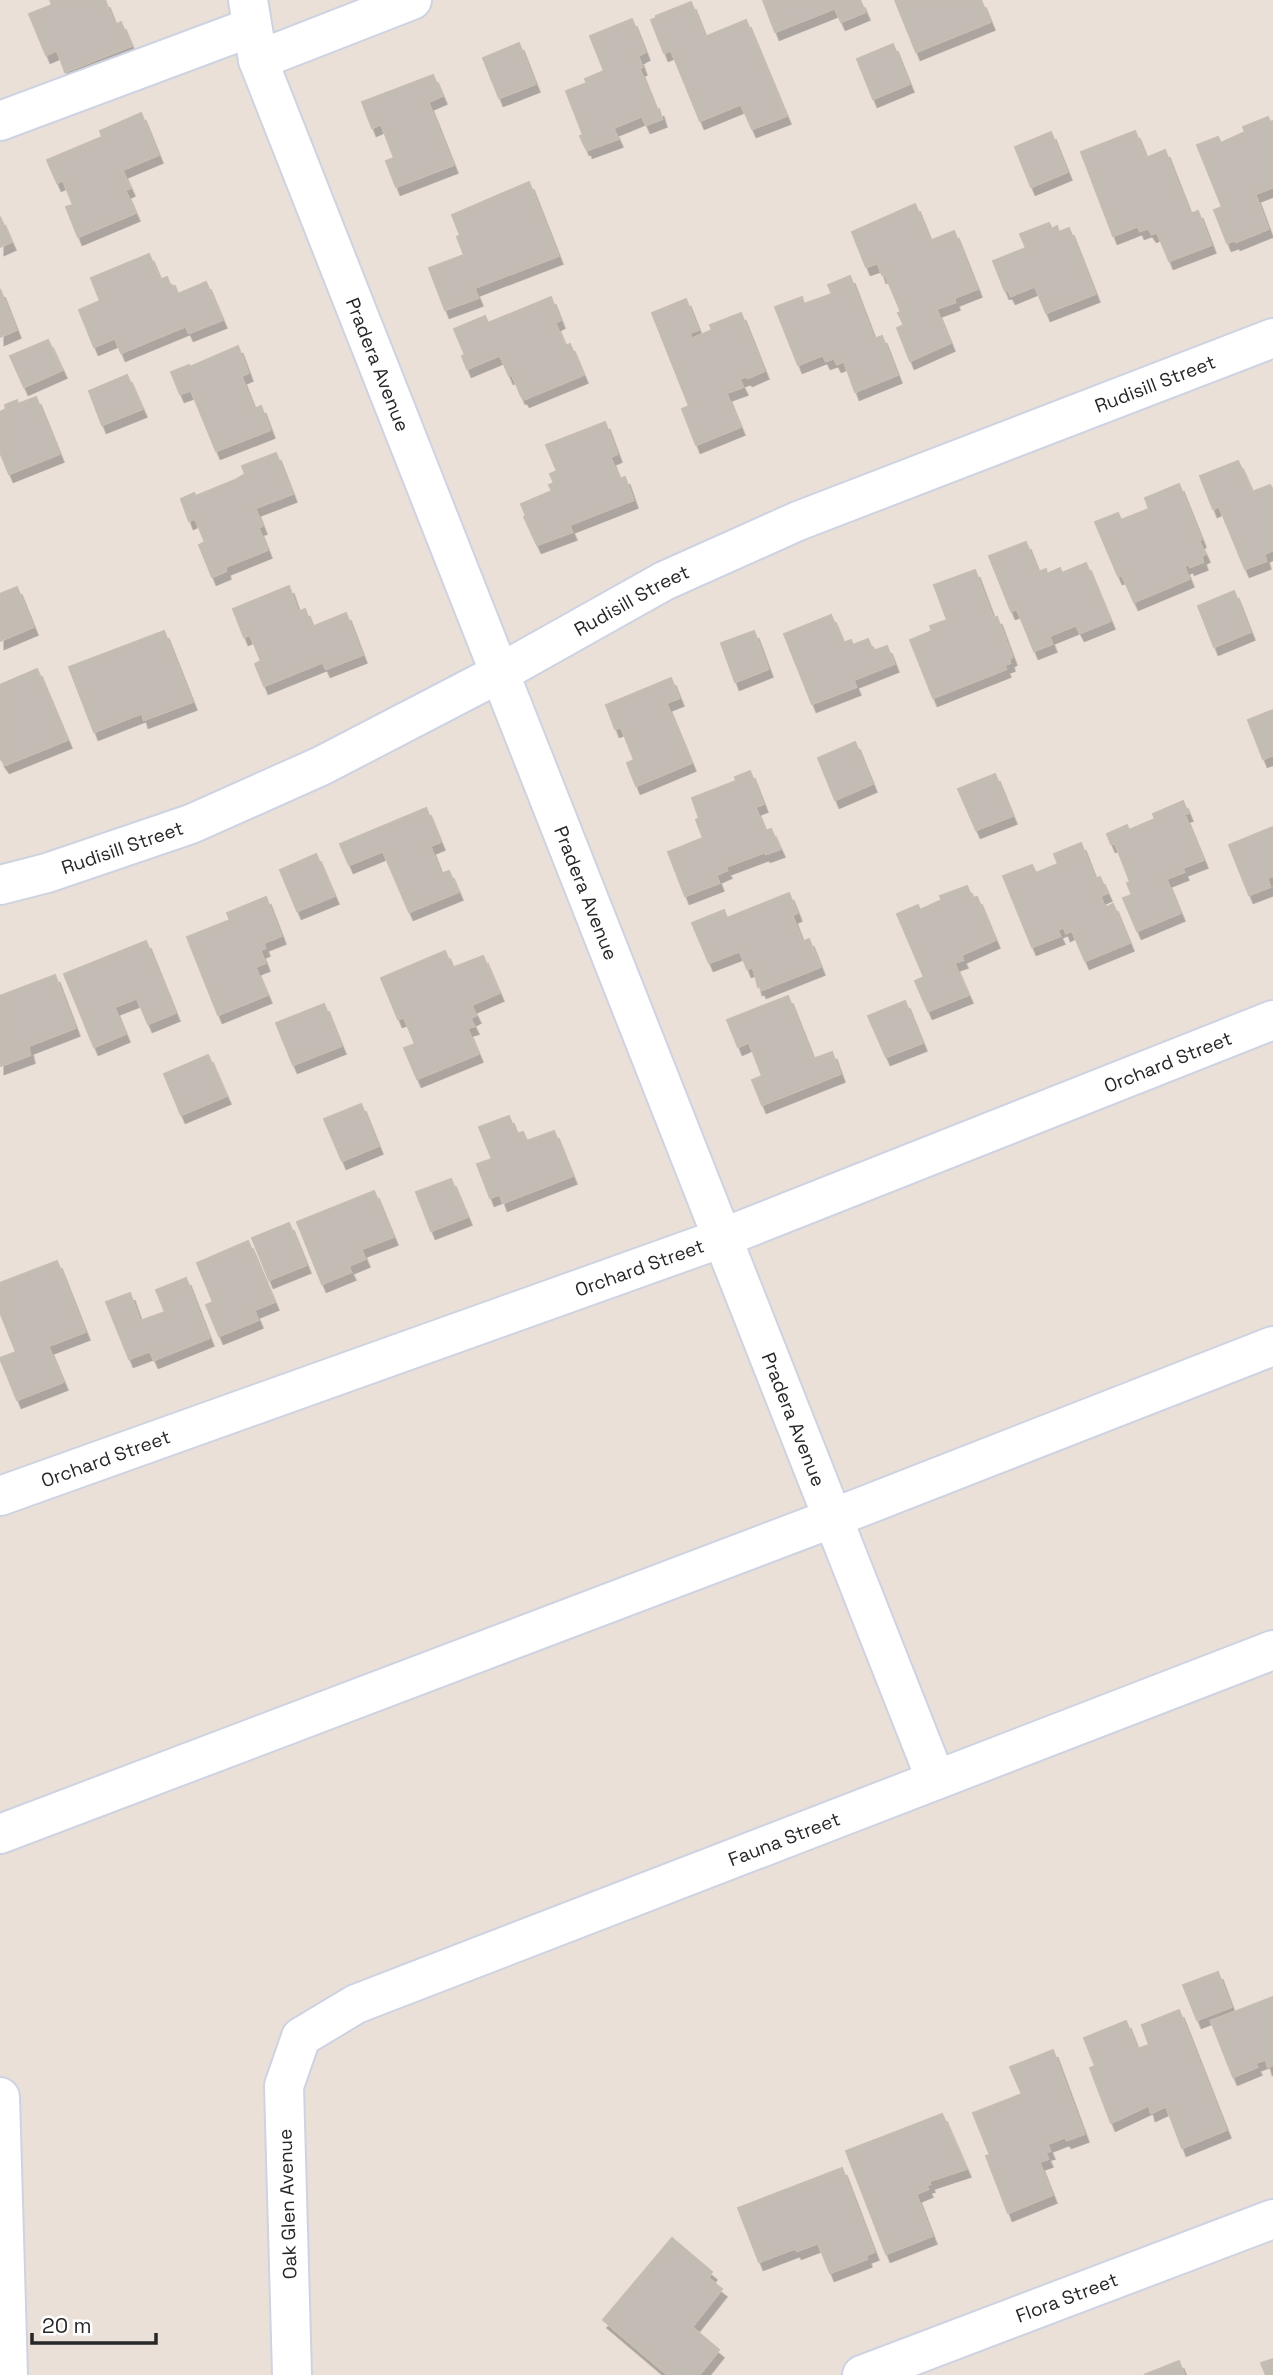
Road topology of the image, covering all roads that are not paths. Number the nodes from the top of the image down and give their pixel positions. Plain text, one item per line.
1 (412, 0) edge
2 (253, 29) edge
3 (0, 121) edge
4 (1273, 338) edge
5 (500, 673) junction
6 (0, 885) edge
7 (1273, 1020) edge
8 (722, 1238) junction
9 (1273, 1346) edge
10 (0, 1496) edge
11 (833, 1518) junction
12 (1273, 1650) edge
13 (936, 1780) junction
14 (0, 1834) edge
15 (301, 2037) joint
16 (0, 2098) edge
17 (1273, 2220) edge
18 (8, 2375) edge
19 (292, 2375) edge
20 (862, 2375) edge

1 - 2 street
2 - 3 street
2 - 5 street, Pradera Avenue
4 - 5 street, Rudisill Street
5 - 6 street, Rudisill Street
5 - 8 street, Pradera Avenue
7 - 8 street, Orchard Street
8 - 10 street, Orchard Street
8 - 11 street, Pradera Avenue
9 - 11 street
11 - 13 street, Pradera Avenue
11 - 14 street
12 - 13 street, Fauna Street
13 - 15 street, Fauna Street
15 - 19 street, Oak Glen Avenue
16 - 18 street
17 - 20 street, Flora Street

